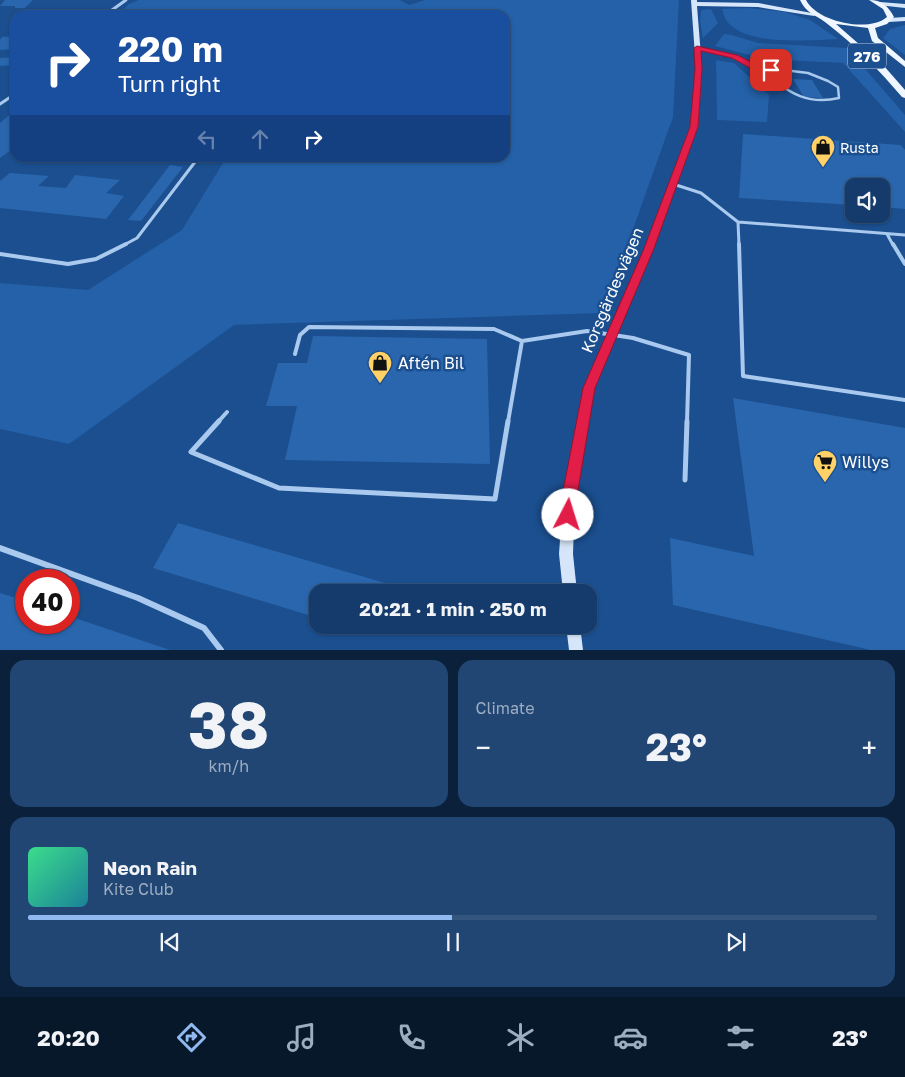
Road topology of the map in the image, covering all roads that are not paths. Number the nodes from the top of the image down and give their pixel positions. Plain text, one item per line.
1 (126, 0) edge
2 (803, 0) edge
3 (872, 0) edge
4 (694, 2) edge
5 (880, 4) junction
6 (905, 6) edge
7 (112, 10) edge
8 (814, 14) junction
9 (826, 19) junction
10 (905, 19) edge
11 (889, 20) junction
12 (871, 26) junction
13 (697, 48) junction
14 (905, 65) edge
15 (753, 66) junction
16 (905, 95) edge
17 (195, 162) edge
18 (673, 184) junction
19 (738, 222) junction
20 (887, 234) junction
21 (905, 235) edge
22 (0, 254) edge
23 (905, 264) edge
24 (612, 334) junction
25 (522, 341) junction
26 (295, 354) dead end
27 (905, 400) edge
28 (228, 412) dead end
29 (685, 480) dead end
30 (0, 548) edge
31 (569, 584) edge
32 (574, 634) edge
33 (221, 650) edge
34 (576, 650) edge

1 - 7 street
2 - 8 main road, 276
3 - 5 main road
4 - 8 street
4 - 13 street, Korsgärdesvägen
5 - 6 street
5 - 11 main road, 276
8 - 9 main road, 276
9 - 12 main road, 276
9 - 16 main road, 276
10 - 11 street
11 - 12 main road, 276
12 - 14 main road, 276
13 - 15 lane
13 - 18 street, Korsgärdesvägen
15 - 15 lane
17 - 22 lane
18 - 19 lane
18 - 24 street, Korsgärdesvägen
19 - 20 lane
19 - 27 lane
20 - 21 lane
20 - 23 lane
24 - 25 lane
24 - 29 lane
24 - 31 street, Korsgärdesvägen
25 - 26 lane
25 - 28 lane
30 - 33 street
32 - 34 street

